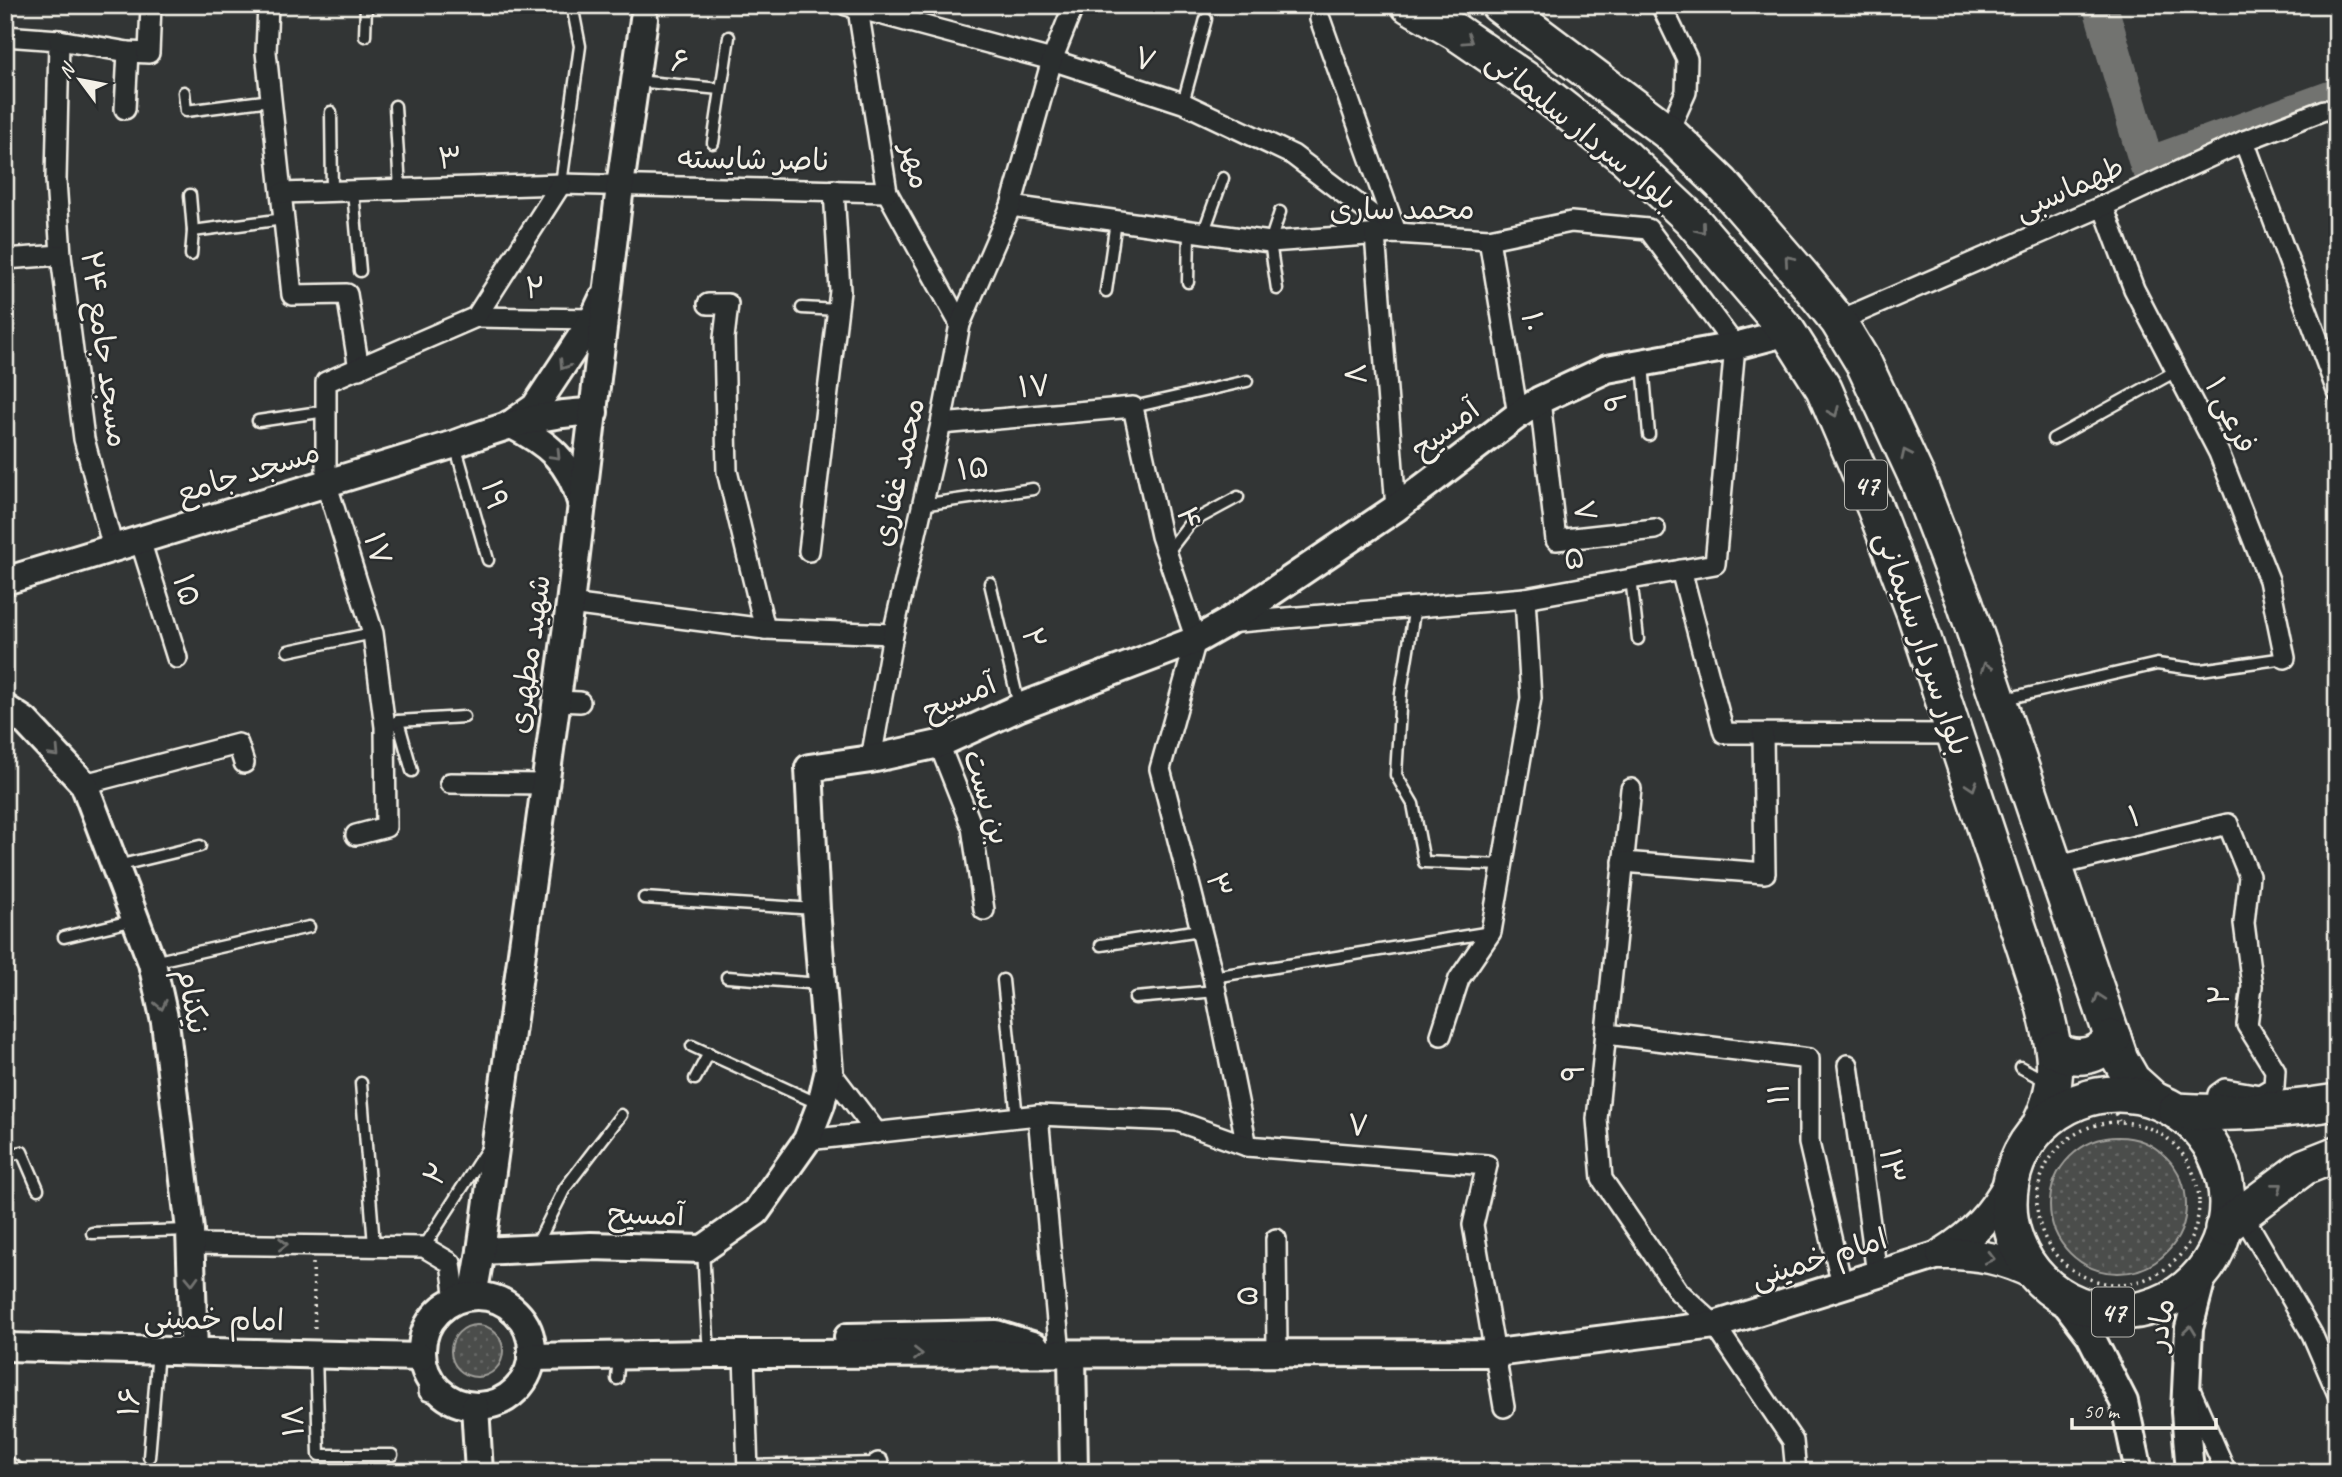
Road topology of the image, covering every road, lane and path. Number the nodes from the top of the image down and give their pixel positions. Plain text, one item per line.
1 (150, 5) edge
2 (268, 5) edge
3 (366, 5) edge
4 (572, 5) edge
5 (1074, 5) edge
6 (1409, 5) edge
7 (1499, 5) edge
8 (1661, 5) edge
9 (852, 7) edge
10 (647, 10) edge
11 (1206, 19) dead end
12 (1320, 19) dead end
13 (5, 36) edge
14 (365, 36) dead end
15 (729, 37) dead end
16 (59, 40) junction
17 (128, 52) junction
18 (1052, 60) junction
19 (635, 81) junction
20 (720, 89) junction
21 (184, 92) dead end
22 (271, 100) junction
23 (1182, 103) junction
24 (395, 106) dead end
25 (125, 109) dead end
26 (2323, 110) dead end
27 (331, 112) dead end
28 (1668, 132) junction
29 (2244, 141) junction
30 (713, 143) dead end
31 (1223, 178) dead end
32 (561, 184) junction
33 (620, 186) junction
34 (400, 189) junction
35 (834, 190) junction
36 (353, 191) junction
37 (332, 192) junction
38 (887, 192) junction
39 (282, 193) junction
40 (190, 195) dead end
41 (1011, 206) junction
42 (2103, 206) junction
43 (1280, 212) dead end
44 (284, 219) junction
45 (1116, 221) junction
46 (193, 231) junction
47 (1196, 233) junction
48 (1396, 233) junction
49 (1375, 234) junction
50 (1489, 239) junction
51 (1270, 242) junction
52 (61, 255) junction
53 (191, 255) dead end
54 (5, 259) edge
55 (360, 271) dead end
56 (1188, 282) dead end
57 (609, 284) junction
58 (1277, 289) dead end
59 (1106, 291) dead end
60 (708, 304) dead end
61 (802, 308) dead end
62 (838, 310) junction
63 (476, 317) junction
64 (593, 319) junction
65 (1838, 321) junction
66 (960, 324) junction
67 (1788, 332) junction
68 (1735, 346) junction
69 (1643, 363) junction
70 (359, 369) junction
71 (2176, 371) junction
72 (1247, 381) dead end
73 (2337, 391) edge
74 (1541, 400) junction
75 (1133, 407) junction
76 (326, 411) junction
77 (598, 411) junction
78 (1518, 415) junction
79 (258, 421) dead end
80 (510, 424) junction
81 (940, 424) junction
82 (1650, 435) dead end
83 (2053, 439) dead end
84 (455, 444) junction
85 (326, 482) junction
86 (1033, 489) dead end
87 (1237, 498) dead end
88 (581, 503) junction
89 (920, 505) junction
90 (1396, 508) junction
91 (1655, 530) dead end
92 (140, 540) junction
93 (113, 548) junction
94 (809, 551) dead end
95 (1167, 553) junction
96 (488, 560) dead end
97 (1681, 570) junction
98 (1631, 578) junction
99 (5, 582) edge
100 (990, 583) dead end
101 (1525, 598) junction
102 (570, 604) junction
103 (1415, 605) junction
104 (1226, 623) junction
105 (765, 629) junction
106 (373, 633) junction
107 (893, 634) junction
108 (1639, 639) dead end
109 (1196, 640) junction
110 (288, 651) dead end
111 (177, 657) dead end
112 (2285, 658) joint
113 (1998, 701) junction
114 (1020, 707) junction
115 (5, 708) edge
116 (464, 718) dead end
117 (391, 724) junction
118 (1763, 733) junction
119 (1955, 734) junction
120 (939, 744) junction
121 (872, 759) junction
122 (244, 763) dead end
123 (412, 771) dead end
124 (450, 783) dead end
125 (84, 784) junction
126 (544, 784) junction
127 (1631, 789) dead end
128 (2228, 824) joint
129 (356, 835) dead end
130 (201, 846) dead end
131 (1623, 862) junction
132 (1503, 864) junction
133 (117, 866) junction
134 (2054, 866) junction
135 (644, 898) dead end
136 (816, 909) junction
137 (984, 910) dead end
138 (138, 919) junction
139 (309, 927) dead end
140 (1200, 930) junction
141 (1491, 932) junction
142 (64, 937) dead end
143 (1101, 945) dead end
144 (152, 962) junction
145 (727, 977) dead end
146 (1003, 980) dead end
147 (822, 984) junction
148 (1214, 984) junction
149 (1135, 998) dead end
150 (1607, 1034) junction
151 (1441, 1035) dead end
152 (2113, 1038) junction
153 (692, 1046) dead end
154 (2055, 1049) junction
155 (709, 1053) junction
156 (1848, 1065) dead end
157 (2020, 1067) dead end
158 (829, 1070) junction
159 (695, 1079) dead end
160 (361, 1083) dead end
161 (2055, 1086) junction
162 (2337, 1102) edge
163 (821, 1104) junction
164 (2164, 1105) junction
165 (2113, 1108) junction
166 (2216, 1114) junction
167 (621, 1115) dead end
168 (1038, 1115) junction
169 (1017, 1118) junction
170 (2039, 1127) junction
171 (877, 1132) junction
172 (497, 1134) junction
173 (807, 1140) junction
174 (1247, 1146) junction
175 (2337, 1154) edge
176 (5, 1156) edge
177 (2010, 1182) junction
178 (37, 1189) dead end
179 (2233, 1222) junction
180 (92, 1233) dead end
181 (190, 1237) junction
182 (1276, 1239) dead end
183 (313, 1245) junction
184 (374, 1245) junction
185 (424, 1247) junction
186 (535, 1248) junction
187 (703, 1249) junction
188 (481, 1251) junction
189 (1942, 1254) junction
190 (2204, 1270) junction
191 (1877, 1274) junction
192 (2034, 1274) junction
193 (1842, 1285) junction
194 (2061, 1297) junction
195 (464, 1298) junction
196 (1716, 1325) junction
197 (708, 1339) junction
198 (5, 1347) edge
199 (531, 1349) junction
200 (194, 1350) junction
201 (158, 1351) junction
202 (1277, 1353) junction
203 (1496, 1353) junction
204 (1059, 1354) junction
205 (316, 1355) junction
206 (744, 1355) junction
207 (420, 1356) junction
208 (2186, 1381) junction
209 (2337, 1392) edge
210 (475, 1406) junction
211 (1504, 1407) dead end
212 (392, 1455) dead end
213 (149, 1457) dead end
214 (5, 1466) edge
215 (878, 1467) edge
216 (748, 1469) edge
217 (15, 1472) edge
218 (480, 1472) edge
219 (1074, 1472) edge
220 (1796, 1472) edge
221 (2139, 1472) edge
222 (2190, 1472) edge
223 (2226, 1472) edge

1 - 17 street
2 - 22 street
3 - 14 lane
4 - 32 lane
5 - 18 street, محمد غفاری
6 -> 67 highway, بلوار سردار سلیمانی / 47
7 - 28 highway, بلوار سردار سلیمانی / 47
8 - 28 street
9 - 18 street, ۷
9 - 38 street, مهر
10 - 19 main road, شهید مطهری
11 - 23 lane
12 - 48 street
13 - 16 street
15 - 20 lane
16 - 17 street
16 - 52 street, ۲۴ مسجد جامع
17 - 25 street
18 - 23 street, ۷
18 - 41 street, محمد غفاری
19 - 20 lane, ۶
19 - 33 main road, شهید مطهری
20 - 30 lane
21 - 22 lane
22 - 39 street
23 - 48 street, ۷
24 - 34 lane
26 - 29 street, طهماسبی
27 - 37 lane
65 -> 28 highway, بلوار سردار سلیمانی / 47
29 - 42 street, طهماسبی
29 - 73 street
31 - 47 lane
32 - 33 street, ۳
32 - 34 street, ۳
32 - 63 street
33 - 35 street, ناصر شایسته
33 - 57 main road, شهید مطهری
34 - 36 street, ۳
35 - 38 street, ناصر شایسته
35 - 62 street
36 - 37 street, ۳
36 - 55 lane
37 - 39 street, ۳
38 - 66 street, مهر
39 - 44 street
40 - 46 lane
41 - 45 street, محمد ساری
41 - 66 street, محمد غفاری
42 - 65 street, طهماسبی
42 - 71 street, فرعی ۱
43 - 51 lane
44 - 46 lane
44 - 70 street
45 - 47 street, محمد ساری
45 - 59 lane
46 - 53 lane
47 - 51 street, محمد ساری
47 - 56 lane
48 - 49 street, محمد ساری
48 - 50 street, محمد ساری
49 - 51 street, محمد ساری
49 - 90 street, ۸
50 - 68 street, محمد ساری
50 - 78 street, ۱۰
51 - 58 lane
52 - 54 street
52 - 93 street, ۲۴ مسجد جامع
57 - 64 main road
57 - 77 main road, شهید مطهری
60 - 105 street
61 - 62 lane
62 - 94 street
63 - 64 street, ۲
63 - 70 street
64 -> 80 main road
113 -> 65 highway, بلوار سردار سلیمانی / 47
66 - 81 street, محمد غفاری
67 - 68 main road, آمسیح
67 -> 119 highway, بلوار سردار سلیمانی / 47
68 - 69 main road, آمسیح
68 - 97 street, ۵
69 - 74 main road, آمسیح
69 - 82 lane, ۹
70 - 76 street, ۱۷
71 - 83 lane
71 - 112 street, فرعی ۱
72 - 75 lane
74 - 78 main road, آمسیح
74 - 91 street, ۷
75 - 81 street, ۱۷
75 - 95 street, ۴
76 - 79 lane
76 - 85 street, ۱۷
77 - 80 main road
77 - 88 main road, شهید مطهری
78 - 90 main road, آمسیح
80 - 84 main road, مسجد جامع
80 -> 88 main road
81 - 89 street, محمد غفاری
84 - 85 main road, مسجد جامع
84 - 96 lane, ۱۹
85 - 92 main road, مسجد جامع
85 - 106 street, ۱۷
86 - 89 lane, ۱۵
87 - 95 lane
88 - 102 main road, شهید مطهری
89 - 107 street, محمد غفاری
90 - 104 main road, آمسیح
92 - 93 main road, مسجد جامع
92 - 111 street, ۱۵
93 - 99 main road, مسجد جامع
95 - 109 street, ۴
97 - 98 street, ۵
97 - 118 street
98 - 101 street, ۵
98 - 108 lane
100 - 114 lane, ۲
101 - 103 street, ۵
101 - 132 street
102 - 105 street
102 - 126 main road, شهید مطهری
103 - 104 street, ۵
103 - 132 lane
104 - 109 main road, آمسیح
105 - 107 street
106 - 110 lane
106 - 117 street, ۱۷
107 - 121 street, محمد غفاری
109 - 114 main road, آمسیح
109 - 140 street, ۳
112 - 113 lane
113 - 134 highway, بلوار سردار سلیمانی / 47
114 - 120 main road, آمسیح
115 -> 125 main road, نیکنام
116 - 117 lane
117 - 123 lane
117 - 129 street, ۱۷
118 - 119 street
118 - 131 street
119 -> 154 highway, بلوار سردار سلیمانی / 47
120 - 121 main road, آمسیح
120 - 137 street, بن بست
121 - 136 main road, آمسیح
122 - 125 street
124 - 126 street
125 - 133 main road, نیکنام
126 - 172 main road, شهید مطهری
127 - 131 street, ۹
128 - 134 street, ۱
128 - 166 street, ۲
130 - 133 lane
131 - 150 street, ۹
132 - 141 street
133 - 138 main road, نیکنام
152 -> 134 highway, بلوار سردار سلیمانی / 47
135 - 136 lane
136 - 147 main road, آمسیح
138 - 142 lane
138 - 144 main road, نیکنام
139 - 144 lane
140 - 143 lane
140 - 148 street, ۳
141 - 148 lane
141 - 151 street
144 -> 181 main road, نیکنام
145 - 147 lane
146 - 169 lane
147 - 158 main road, آمسیح
148 - 149 lane
148 - 174 street, ۳
150 - 193 street, ۱۱
150 - 196 street, ۹
152 - 154 highway
152 - 164 highway, بلوار سردار سلیمانی / 47
153 - 155 lane
154 - 161 highway, بلوار سردار سلیمانی / 47
155 - 159 lane
155 - 163 lane
156 - 191 street, ۱۳
157 - 161 lane
158 - 163 main road, آمسیح
158 - 171 street
160 - 184 lane
161 - 170 highway, بلوار سردار سلیمانی / 47
162 - 166 highway, 47
163 - 173 main road, آمسیح
164 - 165 highway, 47
164 - 166 highway, 47
164 - 179 highway, 47
165 - 165 path
165 - 170 highway, 47
167 - 186 lane
168 - 169 street, ۷
168 - 174 street, ۷
168 - 204 street
169 - 171 street, ۷
170 - 177 highway, 47
171 - 173 street, ۷
172 - 185 lane, ۲
172 - 188 main road, شهید مطهری
173 - 187 main road, آمسیح
174 - 203 street, ۷
179 -> 175 highway, 47
176 - 178 lane
177 - 189 main road
177 - 192 highway, 47
179 - 190 highway, 47
179 - 209 street
180 - 181 lane
181 -> 183 street
181 -> 200 main road, نیکنام
182 - 202 street, ۵
183 - 184 street
183 - 205 path
184 - 185 street
185 - 195 street
186 - 187 main road, آمسیح
186 - 188 main road, آمسیح
187 - 197 lane
188 - 195 main road, شهید مطهری
189 - 191 main road, امام خمینی
189 -> 192 main road
190 - 194 highway, 47
208 -> 190 main road, مادر
191 - 193 main road, امام خمینی
192 - 194 highway, 47
193 - 196 main road, امام خمینی
194 - 221 main road, مادر
195 - 199 main road
195 - 207 main road
196 - 203 main road, امام خمینی
196 - 220 street, ۹
197 - 199 main road
197 - 204 main road
198 - 201 main road, امام خمینی
199 - 206 main road, امام خمینی
199 - 210 main road
200 - 201 main road, امام خمینی
200 - 205 main road, امام خمینی
201 - 213 lane, ۱۶
202 - 203 main road, امام خمینی
202 - 204 main road, امام خمینی
203 - 211 street
206 -> 204 main road, امام خمینی
204 - 219 main road
205 - 207 main road, امام خمینی
205 - 212 lane, ۱۸
206 - 216 street
207 - 210 main road
208 - 222 main road, مادر
208 - 223 street
210 - 218 main road
214 - 217 street
215 - 216 lane

